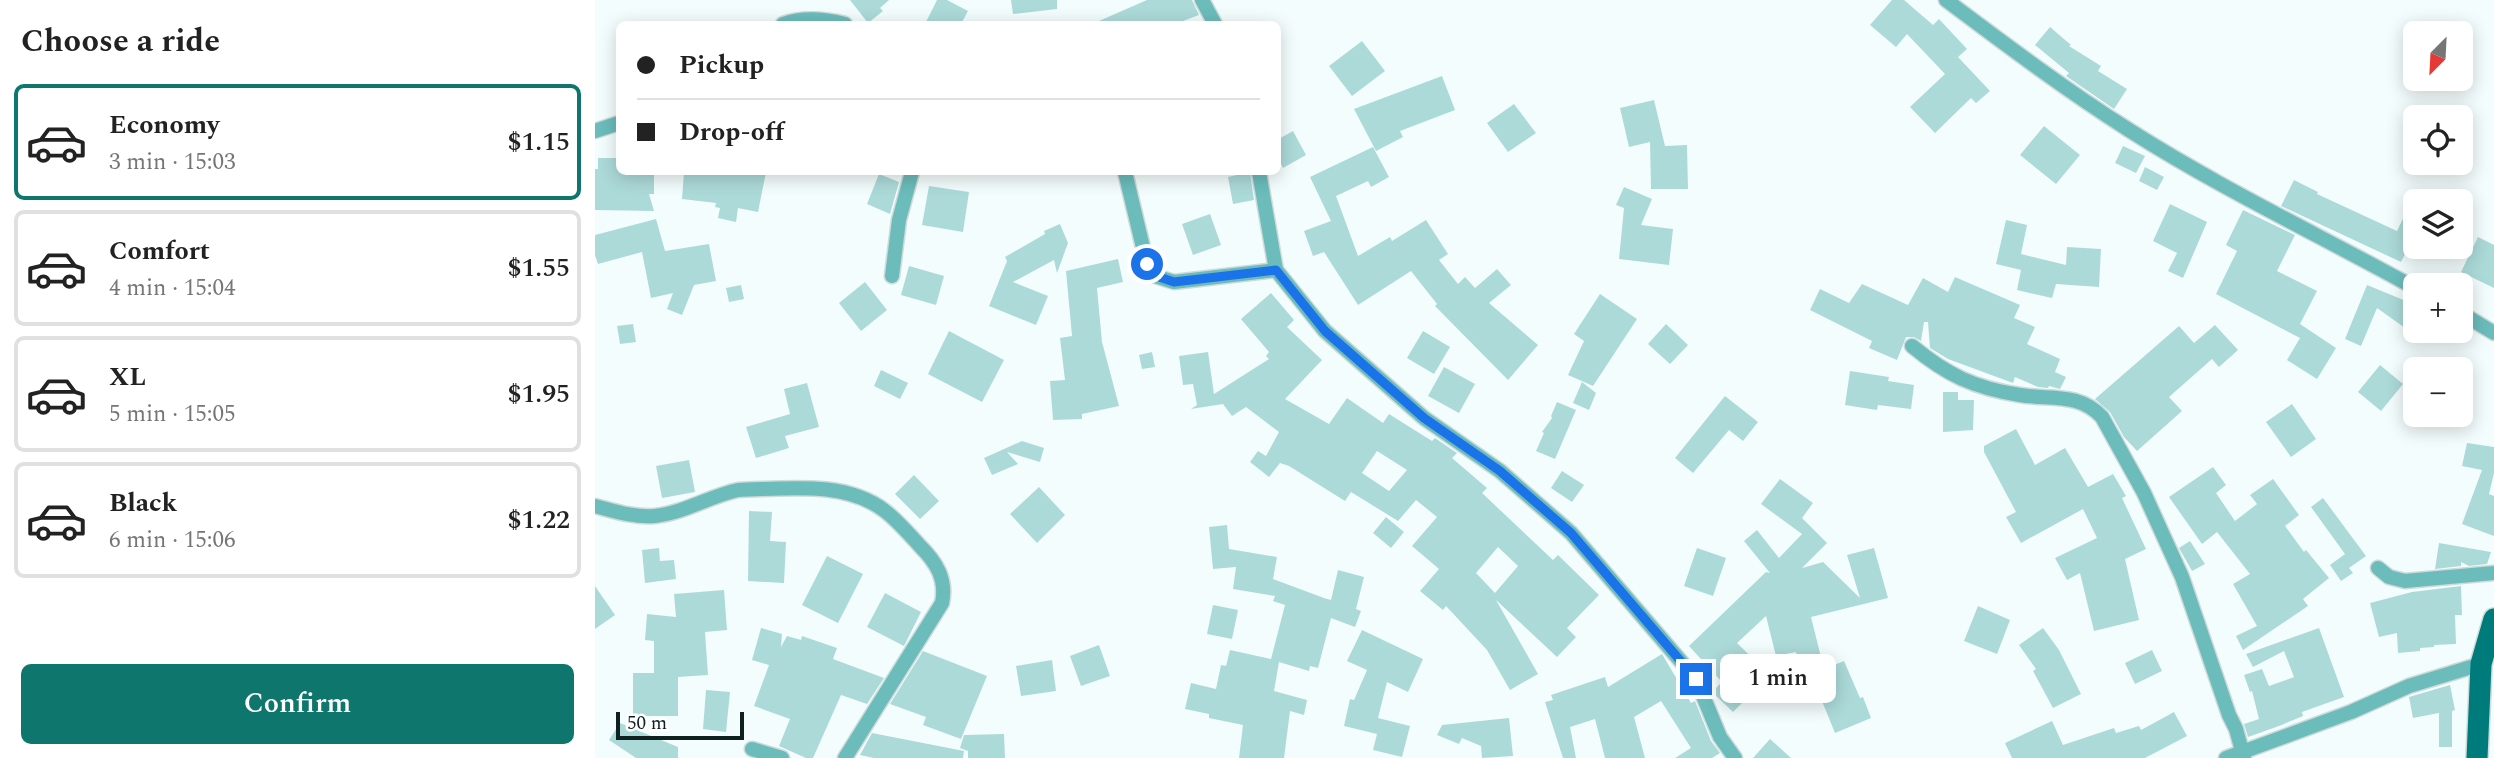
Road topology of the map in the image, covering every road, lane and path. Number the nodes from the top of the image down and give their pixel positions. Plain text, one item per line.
1 (1202, 0) edge
2 (1946, 0) edge
3 (802, 21) edge
4 (832, 21) edge
5 (1213, 21) edge
6 (616, 124) edge
7 (595, 131) edge
8 (911, 175) edge
9 (1126, 175) edge
10 (1260, 175) edge
11 (1276, 270) junction
12 (892, 276) dead end
13 (2403, 282) edge
14 (2473, 320) edge
15 (2494, 333) edge
16 (1912, 346) dead end
17 (595, 506) edge
18 (2378, 568) dead end
19 (2494, 573) edge
20 (2494, 619) edge
21 (2481, 664) junction
22 (2487, 694) edge
23 (752, 749) dead end
24 (2243, 754) edge
25 (782, 758) edge
26 (845, 758) edge
27 (1735, 758) edge
28 (2226, 758) edge
29 (2477, 758) edge

1 - 5 street
2 - 13 street
3 - 4 street
6 - 7 street
8 - 12 street
9 - 11 street
10 - 11 street
11 - 27 street
14 - 15 street
16 - 24 street
17 - 26 street
18 - 19 street
20 - 21 main road
21 - 22 main road
21 - 24 street
22 - 29 main road
23 - 25 street
24 - 28 street

